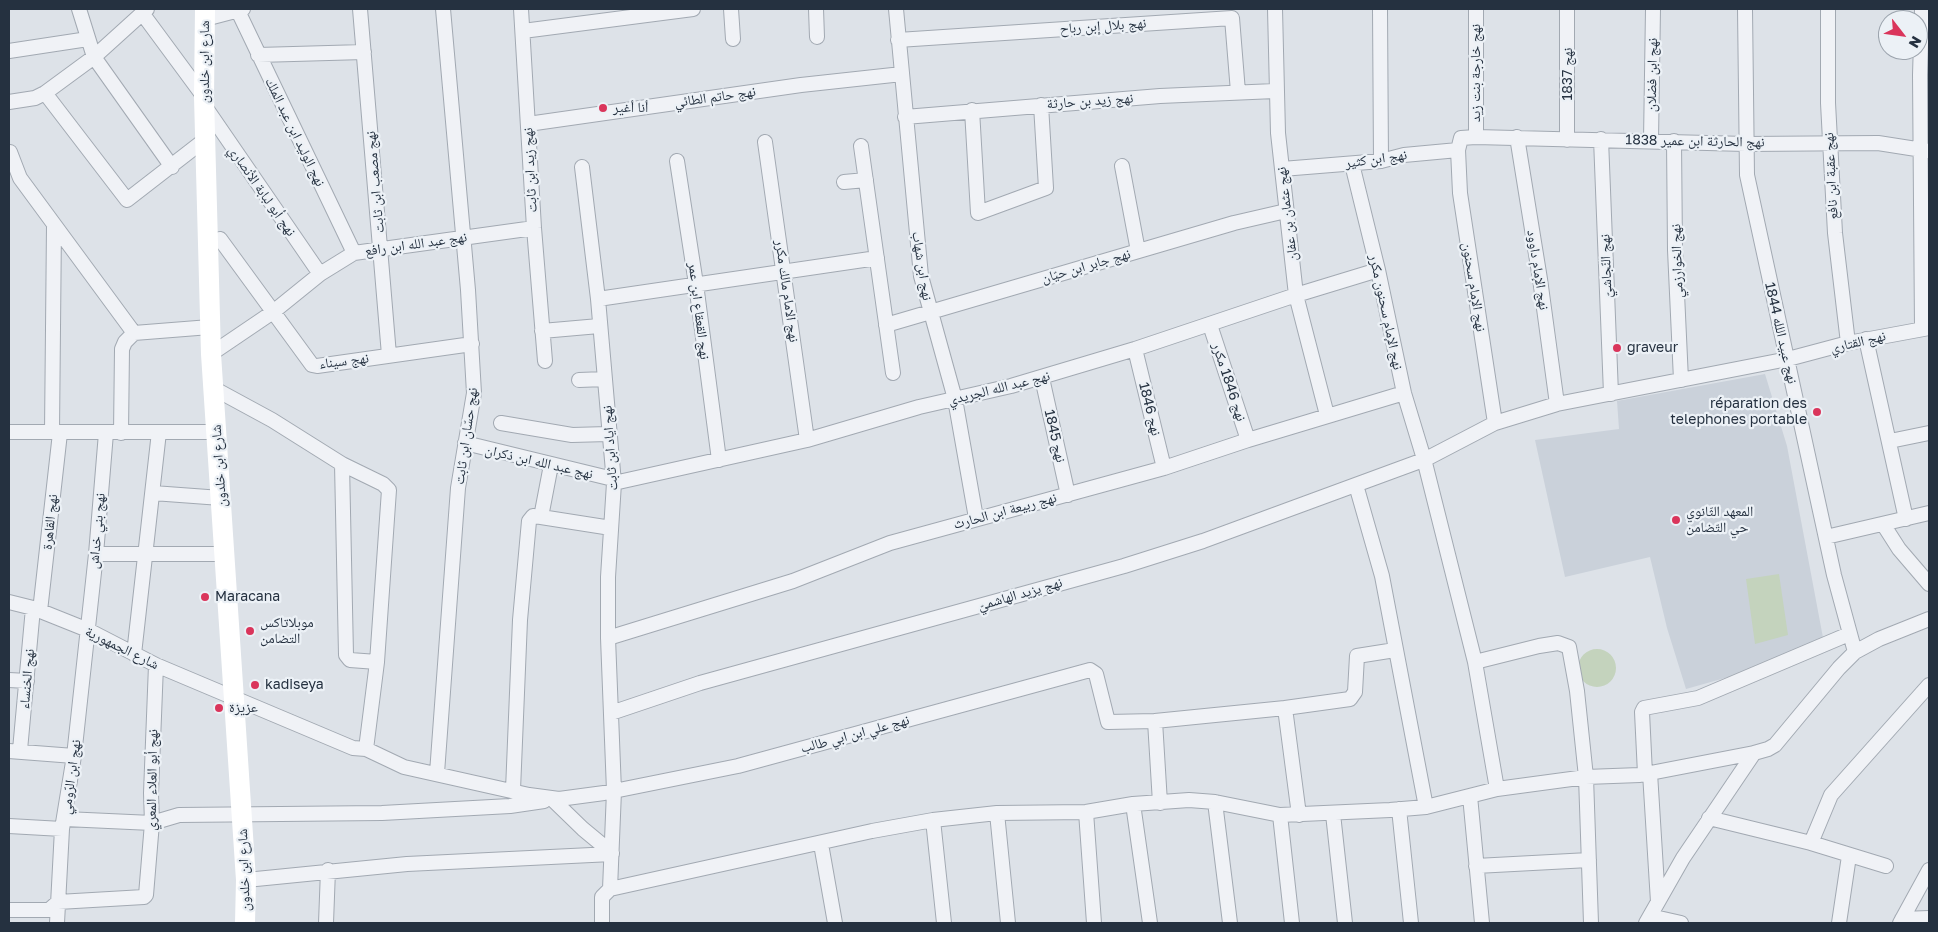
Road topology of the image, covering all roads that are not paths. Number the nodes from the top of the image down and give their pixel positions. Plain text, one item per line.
1 (79, 9) edge
2 (360, 9) edge
3 (443, 9) edge
4 (521, 9) edge
5 (693, 9) edge
6 (731, 9) edge
7 (816, 9) edge
8 (896, 9) edge
9 (1274, 9) edge
10 (1380, 9) edge
11 (1476, 9) edge
12 (1567, 9) edge
13 (1653, 9) edge
14 (1745, 9) edge
15 (1828, 9) edge
16 (1922, 9) edge
17 (240, 10) edge
18 (144, 11) edge
19 (205, 14) edge
20 (523, 31) junction
21 (817, 37) dead end
22 (88, 39) junction
23 (733, 39) dead end
24 (898, 40) junction
25 (9, 51) edge
26 (364, 52) junction
27 (258, 55) junction
28 (94, 57) junction
29 (902, 74) junction
30 (1925, 75) edge
31 (1275, 91) junction
32 (1238, 92) junction
33 (46, 93) junction
34 (9, 102) edge
35 (205, 102) junction
36 (1041, 105) junction
37 (972, 110) junction
38 (905, 116) junction
39 (528, 124) junction
40 (1476, 137) junction
41 (1517, 137) junction
42 (207, 138) junction
43 (1601, 139) junction
44 (1567, 140) junction
45 (1651, 140) junction
46 (1674, 141) junction
47 (765, 142) dead end
48 (1829, 142) junction
49 (1459, 144) junction
50 (1746, 144) junction
51 (861, 146) dead end
52 (1925, 149) edge
53 (10, 152) dead end
54 (677, 162) dead end
55 (1381, 162) junction
56 (1352, 164) junction
57 (1122, 166) dead end
58 (172, 167) junction
59 (582, 167) dead end
60 (1282, 169) junction
61 (14, 179) edge
62 (866, 180) junction
63 (844, 182) dead end
64 (1286, 211) junction
65 (54, 225) junction
66 (534, 228) junction
67 (463, 238) junction
68 (220, 239) dead end
69 (381, 250) junction
70 (1138, 251) junction
71 (354, 253) junction
72 (877, 258) junction
73 (1378, 270) junction
74 (785, 272) junction
75 (320, 274) junction
76 (696, 284) junction
77 (1296, 295) junction
78 (598, 299) junction
79 (930, 311) junction
80 (273, 312) junction
81 (886, 324) junction
82 (1210, 325) junction
83 (599, 326) junction
84 (210, 327) junction
85 (1926, 328) edge
86 (542, 331) junction
87 (134, 333) junction
88 (1866, 339) junction
89 (1848, 343) junction
90 (472, 344) junction
91 (1135, 349) junction
92 (211, 354) junction
93 (389, 355) junction
94 (1788, 359) junction
95 (545, 361) dead end
96 (893, 373) dead end
97 (1042, 378) junction
98 (605, 379) junction
99 (580, 380) dead end
100 (1681, 380) junction
101 (213, 388) junction
102 (1404, 393) junction
103 (1611, 394) junction
104 (955, 398) junction
105 (1557, 404) junction
106 (1327, 415) junction
107 (501, 423) dead end
108 (1495, 423) junction
109 (9, 432) edge
110 (56, 432) junction
111 (106, 432) junction
112 (121, 432) junction
113 (158, 432) junction
114 (216, 432) junction
115 (1929, 433) edge
116 (608, 434) junction
117 (807, 440) junction
118 (1248, 440) junction
119 (1890, 441) junction
120 (465, 444) junction
121 (1424, 459) junction
122 (719, 460) junction
123 (342, 464) junction
124 (551, 465) junction
125 (1164, 468) junction
126 (613, 481) junction
127 (1356, 485) junction
128 (154, 493) junction
129 (1068, 494) junction
130 (221, 498) junction
131 (1929, 513) edge
132 (541, 517) junction
133 (976, 518) junction
134 (1906, 519) junction
135 (1883, 524) junction
136 (610, 528) junction
137 (1826, 537) junction
138 (96, 554) junction
139 (224, 554) junction
140 (145, 555) junction
141 (1929, 584) edge
142 (9, 602) edge
143 (36, 610) junction
144 (1929, 619) edge
145 (88, 630) junction
146 (1849, 634) junction
147 (608, 638) junction
148 (1395, 650) junction
149 (1855, 652) junction
150 (134, 654) junction
151 (377, 662) junction
152 (1475, 662) junction
153 (156, 665) junction
154 (9, 680) edge
155 (27, 682) junction
156 (1929, 685) edge
157 (234, 696) junction
158 (1285, 708) junction
159 (611, 713) junction
160 (1156, 721) junction
161 (366, 749) junction
162 (14, 751) edge
163 (1754, 753) junction
164 (74, 756) junction
165 (437, 773) junction
166 (1648, 774) junction
167 (1586, 777) junction
168 (1497, 789) junction
169 (513, 790) junction
170 (614, 790) junction
171 (1470, 796) junction
172 (554, 799) junction
173 (1160, 802) junction
174 (1215, 802) junction
175 (1134, 804) junction
176 (1426, 807) junction
177 (1399, 809) junction
178 (1086, 812) junction
179 (997, 813) junction
180 (242, 814) junction
181 (1334, 814) junction
182 (1299, 815) junction
183 (1280, 816) junction
184 (1708, 818) junction
185 (933, 820) junction
186 (152, 822) junction
187 (63, 824) junction
188 (9, 826) edge
189 (1811, 843) junction
190 (821, 844) junction
191 (612, 854) junction
192 (1849, 856) junction
193 (1589, 860) junction
194 (1476, 866) junction
195 (1886, 866) dead end
196 (328, 870) junction
197 (1929, 870) edge
198 (246, 880) junction
199 (610, 889) junction
200 (58, 902) junction
201 (1658, 903) junction
202 (9, 910) edge
203 (1929, 918) edge
204 (1648, 920) edge
205 (1901, 921) edge
206 (57, 923) edge
207 (245, 923) edge
208 (326, 923) edge
209 (602, 923) edge
210 (835, 923) edge
211 (944, 923) edge
212 (1008, 923) edge
213 (1094, 923) edge
214 (1150, 923) edge
215 (1230, 923) edge
216 (1292, 923) edge
217 (1345, 923) edge
218 (1411, 923) edge
219 (1482, 923) edge
220 (1591, 923) edge
221 (1682, 923) edge
222 (1839, 923) edge

1 - 22 street
2 - 26 street, نهج مصعب ابن ثابت
3 - 67 street, نهج حسّان ابن ثابت
4 - 20 street, نهج زيد ابن ثابت
5 - 20 street
6 - 23 street
7 - 21 street
8 - 24 street, نهج ابن شهاب
9 - 31 street, نهج عثمان بن عفان
10 - 55 street
11 - 40 street, نهج خارجة بنت زيد
12 - 44 street, نهج 1837
13 - 45 street, نهج ابن فضلان
14 - 50 street, نهج عبيد اللله 1844
15 - 48 street, نهج عقبة ابن نافع
16 - 30 street
17 - 19 street
17 - 27 street, نهج الوليد ابن عبد الملك
18 - 28 street
18 - 35 street, نهج أبو لبابة الأنصاري
19 - 35 street, شارع ابن خلدون
20 - 39 street, نهج زيد ابن ثابت
22 - 25 street
22 - 28 street
24 - 29 street, نهج ابن شهاب
24 - 32 street, نهج بلال إبن رباح
26 - 27 street
26 - 69 street, نهج مصعب ابن ثابت
27 - 71 street, نهج الوليد ابن عبد الملك
28 - 33 street
28 - 58 street
29 - 38 street, نهج ابن شهاب
29 - 39 street, نهج حاتم الطائي
30 - 52 street
31 - 32 street, نهج زيد بن حارثة
31 - 60 street, نهج عثمان بن عفان
32 - 36 street, نهج زيد بن حارثة
33 - 34 street
33 - 58 street
35 - 42 street, شارع ابن خلدون
35 - 75 street, نهج أبو لبابة الأنصاري
36 - 37 street, نهج زيد بن حارثة
36 - 37 street
37 - 38 street, نهج زيد بن حارثة
38 - 79 street, نهج ابن شهاب
39 - 66 street, نهج زيد ابن ثابت
40 - 41 street, نهج الحارثة ابن عمير 1838
40 - 49 street, نهج الحارثة ابن عمير 1838
41 - 44 street, نهج الحارثة ابن عمير 1838
41 - 105 street, نهج الإمام داوود
42 - 58 street
42 - 84 street, شارع ابن خلدون
43 - 44 street, نهج الحارثة ابن عمير 1838
43 - 45 street, نهج الحارثة ابن عمير 1838
43 - 103 street, نهج النّجاشيّ
45 - 46 street, نهج الحارثة ابن عمير 1838
46 - 50 street, نهج الحارثة ابن عمير 1838
46 - 100 street, نهج الخوارزمي
47 - 74 street, نهج الامام مالك مكرر
48 - 50 street, نهج الحارثة ابن عمير 1838
48 - 52 street, نهج الحارثة ابن عمير 1838
48 - 89 street, نهج عقبة ابن نافع
49 - 55 street, نهج ابن كثير
49 - 108 street, نهج الإمام سحنون
50 - 94 street, نهج عبيد اللله 1844
51 - 62 street
52 - 85 street
53 - 61 street
54 - 76 street, نهج القعقاع ابن عمر
55 - 56 street, نهج ابن كثير
56 - 60 street, نهج ابن كثير
56 - 73 street, نهج الإمام سحنون مكرر
57 - 70 street
59 - 78 street, نهج اياد ابن ثابت
60 - 64 street, نهج عثمان بن عفان
61 - 65 street
62 - 63 street
62 - 72 street
64 - 70 street, نهج جابر ابن حيّان
64 - 77 street, نهج عثمان بن عفان
65 - 87 street
65 - 110 street, نهج القاهرة
66 - 67 street, نهج عبد الله ابن رافع
66 - 86 street, نهج زيد ابن ثابت
67 - 69 street, نهج عبد الله ابن رافع
67 - 90 street, نهج حسّان ابن ثابت
68 - 80 street, نهج سيناء
69 - 71 street, نهج عبد الله ابن رافع
69 - 93 street, نهج مصعب ابن ثابت
70 - 79 street, نهج جابر ابن حيّان
71 - 75 street, نهج عبد الله ابن رافع
72 - 74 street
72 - 81 street
73 - 77 street, نهج عبد الله الجريدي
73 - 102 street, نهج الإمام سحنون مكرر
74 - 76 street
74 - 117 street, نهج الامام مالك مكرر
75 - 80 street, نهج عبد الله ابن رافع
76 - 78 street
76 - 122 street, نهج القعقاع ابن عمر
77 - 82 street, نهج عبد الله الجريدي
77 - 106 street, نهج عثمان بن عفان
78 - 83 street, نهج اياد ابن ثابت
79 - 81 street, نهج جابر ابن حيّان
79 - 104 street, نهج ابن شهاب
80 - 92 street, نهج عبد الله ابن رافع
80 - 93 street, نهج سيناء
81 - 96 street
82 - 91 street, نهج عبد الله الجريدي
82 - 118 street, نهج 1846 مكرر
83 - 86 street
83 - 98 street, نهج اياد ابن ثابت
84 - 87 street
84 - 92 street, شارع ابن خلدون
85 - 88 street, نهج القتاري
86 - 95 street, نهج زيد ابن ثابت
87 - 112 street
88 - 89 street, نهج القتاري
88 - 119 street
89 - 94 street, نهج القتاري
90 - 93 street, نهج سيناء
90 - 120 street, نهج حسّان ابن ثابت
91 - 97 street, نهج عبد الله الجريدي
91 - 125 street, نهج 1846
92 - 101 street, شارع ابن خلدون
94 - 100 street, نهج القتاري
94 - 137 street, نهج عبيد اللله 1844
97 - 104 street, نهج عبد الله الجريدي
97 - 129 street, نهج 1845
98 - 99 street
98 - 116 street, نهج اياد ابن ثابت
100 - 103 street, نهج القتاري
101 - 114 street, شارع ابن خلدون
101 - 123 street
102 - 106 street, نهج ربيعة ابن الحارث
102 - 121 street, نهج الإمام سحنون مكرر
103 - 105 street, نهج يزيد الهاشميّ
104 - 117 street, نهج عبد الله الجريدي
104 - 133 street, نهج ابن شهاب
105 - 108 street, نهج يزيد الهاشميّ
106 - 118 street, نهج ربيعة ابن الحارث
107 - 116 street
108 - 121 street, نهج يزيد الهاشميّ
109 - 110 street
110 - 111 street
110 - 143 street, نهج القاهرة
111 - 112 street
111 - 138 street, نهج بني خداش
112 - 113 street
113 - 114 street
113 - 128 street
114 - 130 street, شارع ابن خلدون
115 - 119 street
116 - 126 street, نهج اياد ابن ثابت
117 - 122 street, نهج عبد الله الجريدي
118 - 125 street, نهج ربيعة ابن الحارث
119 - 134 street
120 - 124 street, نهج عبد الله ابن ذكران
120 - 165 street, نهج حسّان ابن ثابت
121 - 127 street, نهج يزيد الهاشميّ
121 - 152 street, نهج الإمام سحنون مكرر
122 - 126 street, نهج عبد الله الجريدي
123 - 151 street
123 - 151 street
124 - 126 street, نهج عبد الله ابن ذكران
124 - 132 street
125 - 129 street, نهج ربيعة ابن الحارث
126 - 136 street, نهج اياد ابن ثابت
127 - 148 street
127 - 159 street, نهج يزيد الهاشميّ
128 - 130 street
128 - 140 street
129 - 133 street, نهج ربيعة ابن الحارث
130 - 139 street, شارع ابن خلدون
131 - 134 street
132 - 136 street
132 - 169 street
133 - 147 street, نهج ربيعة ابن الحارث
134 - 135 street
135 - 137 street
135 - 141 street
136 - 147 street, نهج اياد ابن ثابت
137 - 146 street, نهج عبيد اللله 1844
138 - 140 street
138 - 145 street, نهج بني خداش
139 - 140 street
139 - 157 street, شارع ابن خلدون
140 - 150 street
142 - 143 street, شارع الجمهورية
143 - 145 street, شارع الجمهورية
143 - 155 street, نهج الخنساء
144 - 149 street
145 - 150 street, شارع الجمهورية
145 - 164 street, نهج ابن الرّومي
146 - 149 street, نهج عبيد اللله 1844
146 - 166 street
147 - 159 street, نهج اياد ابن ثابت
148 - 158 street
148 - 176 street
149 - 163 street
150 - 153 street, شارع الجمهورية
151 - 161 street
152 - 167 street
152 - 168 street, نهج الإمام سحنون مكرر
153 - 157 street, شارع الجمهورية
153 - 186 street, نهج أبو العلاء المعري
154 - 155 street
155 - 162 street, نهج الخنساء
156 - 189 street
157 - 161 street, شارع الجمهورية
157 - 180 street, شارع ابن خلدون
158 - 160 street
158 - 182 street
159 - 170 street, نهج اياد ابن ثابت
160 - 170 street, نهج علي ابن ابي طالب
160 - 173 street
161 - 165 street, شارع الجمهورية
162 - 164 street
163 - 166 street
163 - 184 street
164 - 187 street, نهج ابن الرّومي
165 - 169 street, شارع الجمهورية
166 - 167 street
166 - 201 street
167 - 168 street
167 - 193 street
168 - 171 street
169 - 172 street, شارع الجمهورية
170 - 172 street, نهج علي ابن ابي طالب
170 - 191 street, نهج اياد ابن ثابت
171 - 176 street
171 - 194 street
172 - 180 street, نهج علي ابن ابي طالب
172 - 191 street
173 - 174 street
173 - 175 street
174 - 183 street
174 - 215 street
175 - 178 street
175 - 214 street
176 - 177 street
177 - 181 street
177 - 218 street
178 - 179 street
178 - 213 street
179 - 185 street
179 - 212 street
180 - 186 street, نهج علي ابن ابي طالب
180 - 198 street, شارع ابن خلدون
181 - 182 street
181 - 217 street
182 - 183 street
183 - 216 street
184 - 189 street
184 - 201 street
185 - 190 street
185 - 211 street
186 - 187 street, نهج علي ابن ابي طالب
186 - 200 street, نهج أبو العلاء المعري
187 - 188 street, نهج علي ابن ابي طالب
187 - 200 street, نهج ابن الرّومي
189 - 192 street
190 - 199 street
190 - 210 street
191 - 196 street
191 - 199 street, نهج اياد ابن ثابت
192 - 195 street
192 - 222 street
193 - 194 street
193 - 220 street
194 - 219 street
196 - 198 street
196 - 208 street
197 - 205 street
198 - 207 street, شارع ابن خلدون
199 - 209 street, نهج اياد ابن ثابت
200 - 202 street
200 - 206 street, نهج ابن الرّومي
201 - 204 street
203 - 205 street
204 - 221 street

